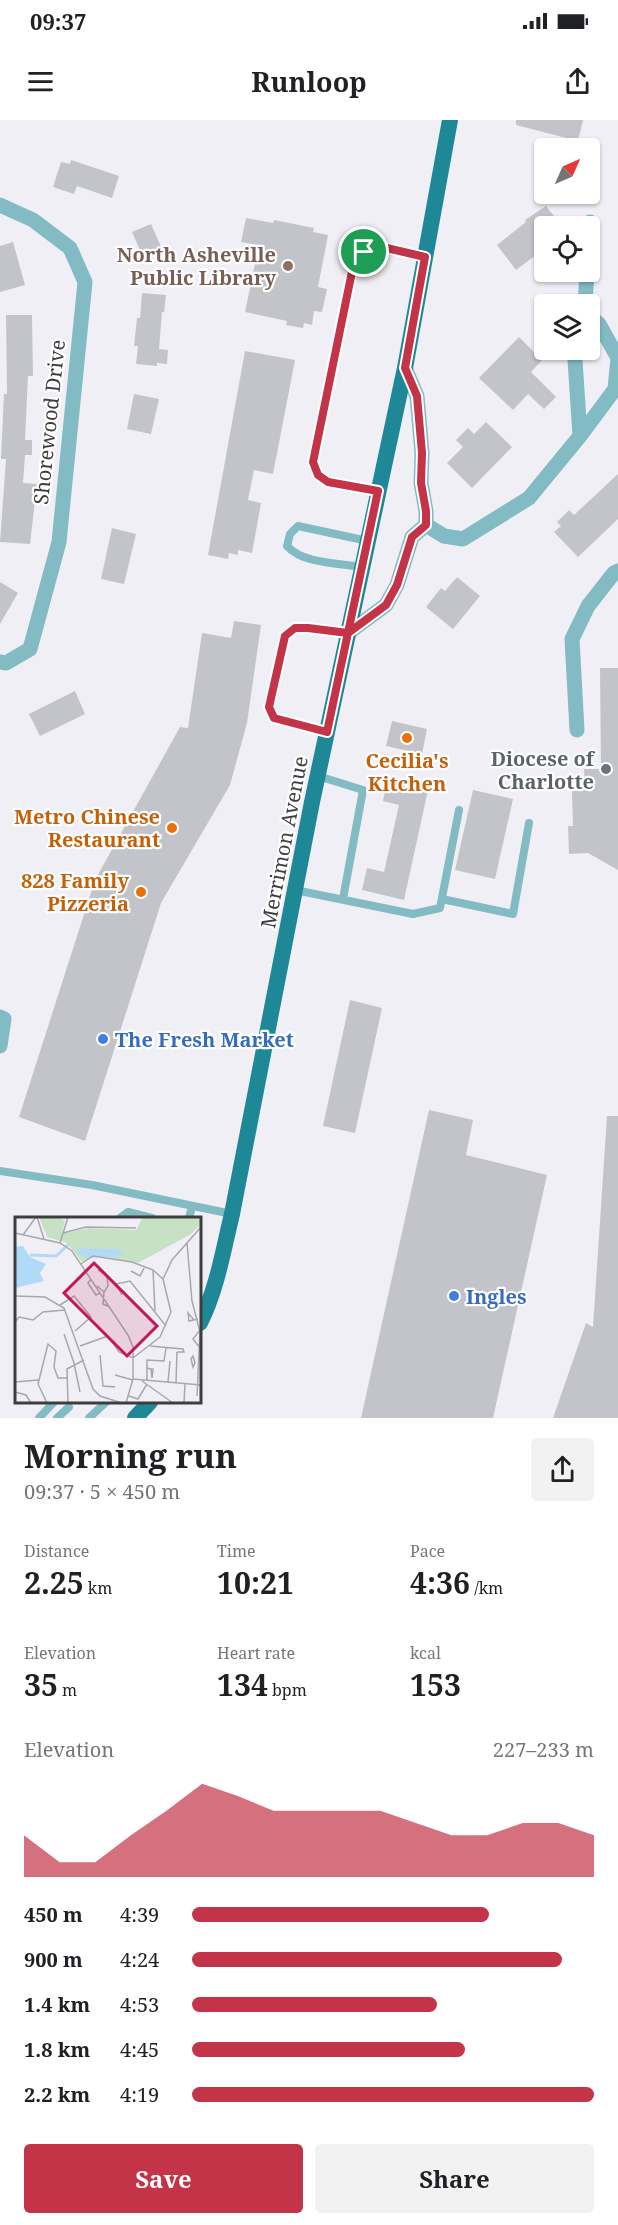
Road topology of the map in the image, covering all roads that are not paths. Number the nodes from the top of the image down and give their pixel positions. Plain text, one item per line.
1 (450, 120) edge
2 (0, 206) edge
3 (425, 257) junction
4 (600, 326) edge
5 (575, 360) edge
6 (405, 368) junction
7 (580, 436) junction
8 (378, 491) junction
9 (426, 525) junction
10 (368, 541) junction
11 (362, 567) junction
12 (618, 572) edge
13 (348, 633) junction
14 (0, 662) edge
15 (577, 730) dead end
16 (327, 732) junction
17 (318, 776) junction
18 (459, 810) dead end
19 (529, 824) dead end
20 (295, 890) junction
21 (343, 899) junction
22 (442, 899) junction
23 (0, 1017) edge
24 (0, 1046) edge
25 (0, 1171) edge
26 (192, 1206) junction
27 (232, 1214) junction
28 (121, 1217) edge
29 (148, 1217) edge
30 (189, 1217) edge
31 (201, 1321) edge
32 (53, 1403) edge
33 (104, 1403) edge
34 (147, 1403) edge
35 (69, 1407) dead end
36 (43, 1417) edge
37 (57, 1418) edge
38 (89, 1418) edge
39 (135, 1418) edge

1 - 3 main road, Merrimon Avenue
2 - 14 street, Shorewood Drive
3 - 6 main road, Merrimon Avenue
3 - 8 lane
4 - 7 street
5 - 7 street
6 - 8 main road, Merrimon Avenue
6 - 9 street
7 - 9 street
8 - 10 main road, Merrimon Avenue
9 - 13 street
10 - 11 main road, Merrimon Avenue
10 - 11 lane
11 - 13 main road, Merrimon Avenue
12 - 15 street
13 - 16 main road, Merrimon Avenue
13 - 16 lane
16 - 17 main road, Merrimon Avenue
17 - 20 main road, Merrimon Avenue
17 - 21 lane
18 - 22 lane
19 - 22 lane
20 - 21 lane
20 - 27 main road, Merrimon Avenue
21 - 22 lane
23 - 24 street
25 - 26 lane
26 - 27 lane
26 - 30 lane
27 - 31 main road, Merrimon Avenue
28 - 29 lane
32 - 36 lane
33 - 38 lane
34 - 39 main road
35 - 37 lane

